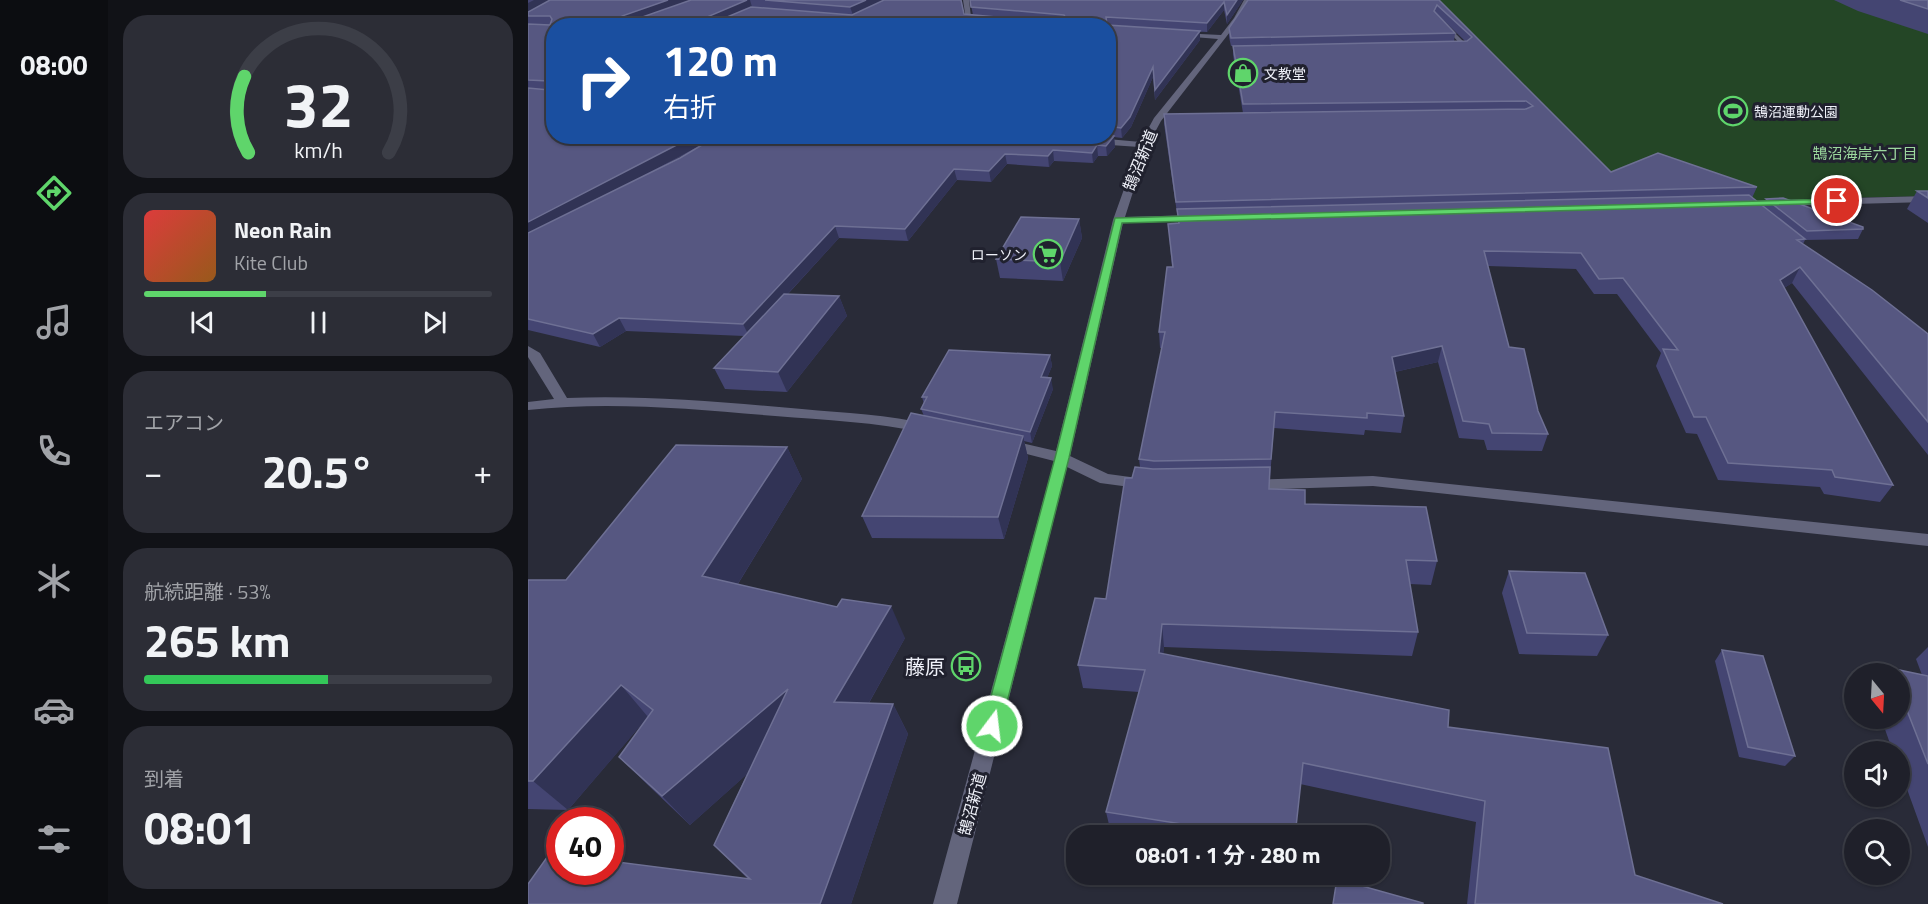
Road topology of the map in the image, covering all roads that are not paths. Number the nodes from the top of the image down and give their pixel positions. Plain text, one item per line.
1 (966, 0) edge
2 (1247, 0) edge
3 (1436, 17) edge
4 (968, 18) edge
5 (1177, 34) edge
6 (1223, 37) junction
7 (1453, 46) edge
8 (1224, 50) dead end
9 (1212, 51) junction
10 (1169, 119) edge
11 (1157, 120) junction
12 (1116, 142) edge
13 (1144, 145) junction
14 (1928, 199) edge
15 (1722, 204) edge
16 (1746, 204) junction
17 (1213, 217) edge
18 (1763, 217) edge
19 (1118, 220) junction
20 (528, 350) edge
21 (562, 401) junction
22 (528, 406) edge
23 (944, 432) edge
24 (998, 443) edge
25 (1062, 458) junction
26 (1233, 485) edge
27 (1166, 486) edge
28 (1928, 540) edge
29 (945, 904) edge

1 - 4 street
2 - 6 street, 鵠沼新道
3 - 7 street
5 - 6 street
6 - 9 street, 鵠沼新道
8 - 9 street
9 - 11 street, 鵠沼新道
10 - 11 street
11 - 13 street, 鵠沼新道
12 - 13 street
13 - 19 street, 鵠沼新道
14 - 16 street
15 - 16 street
16 - 18 street
17 - 19 street
19 - 25 street, 鵠沼新道
20 - 21 street
21 - 22 street
21 - 23 street
24 - 25 street
25 - 27 street
25 - 29 street, 鵠沼新道
26 - 28 street

